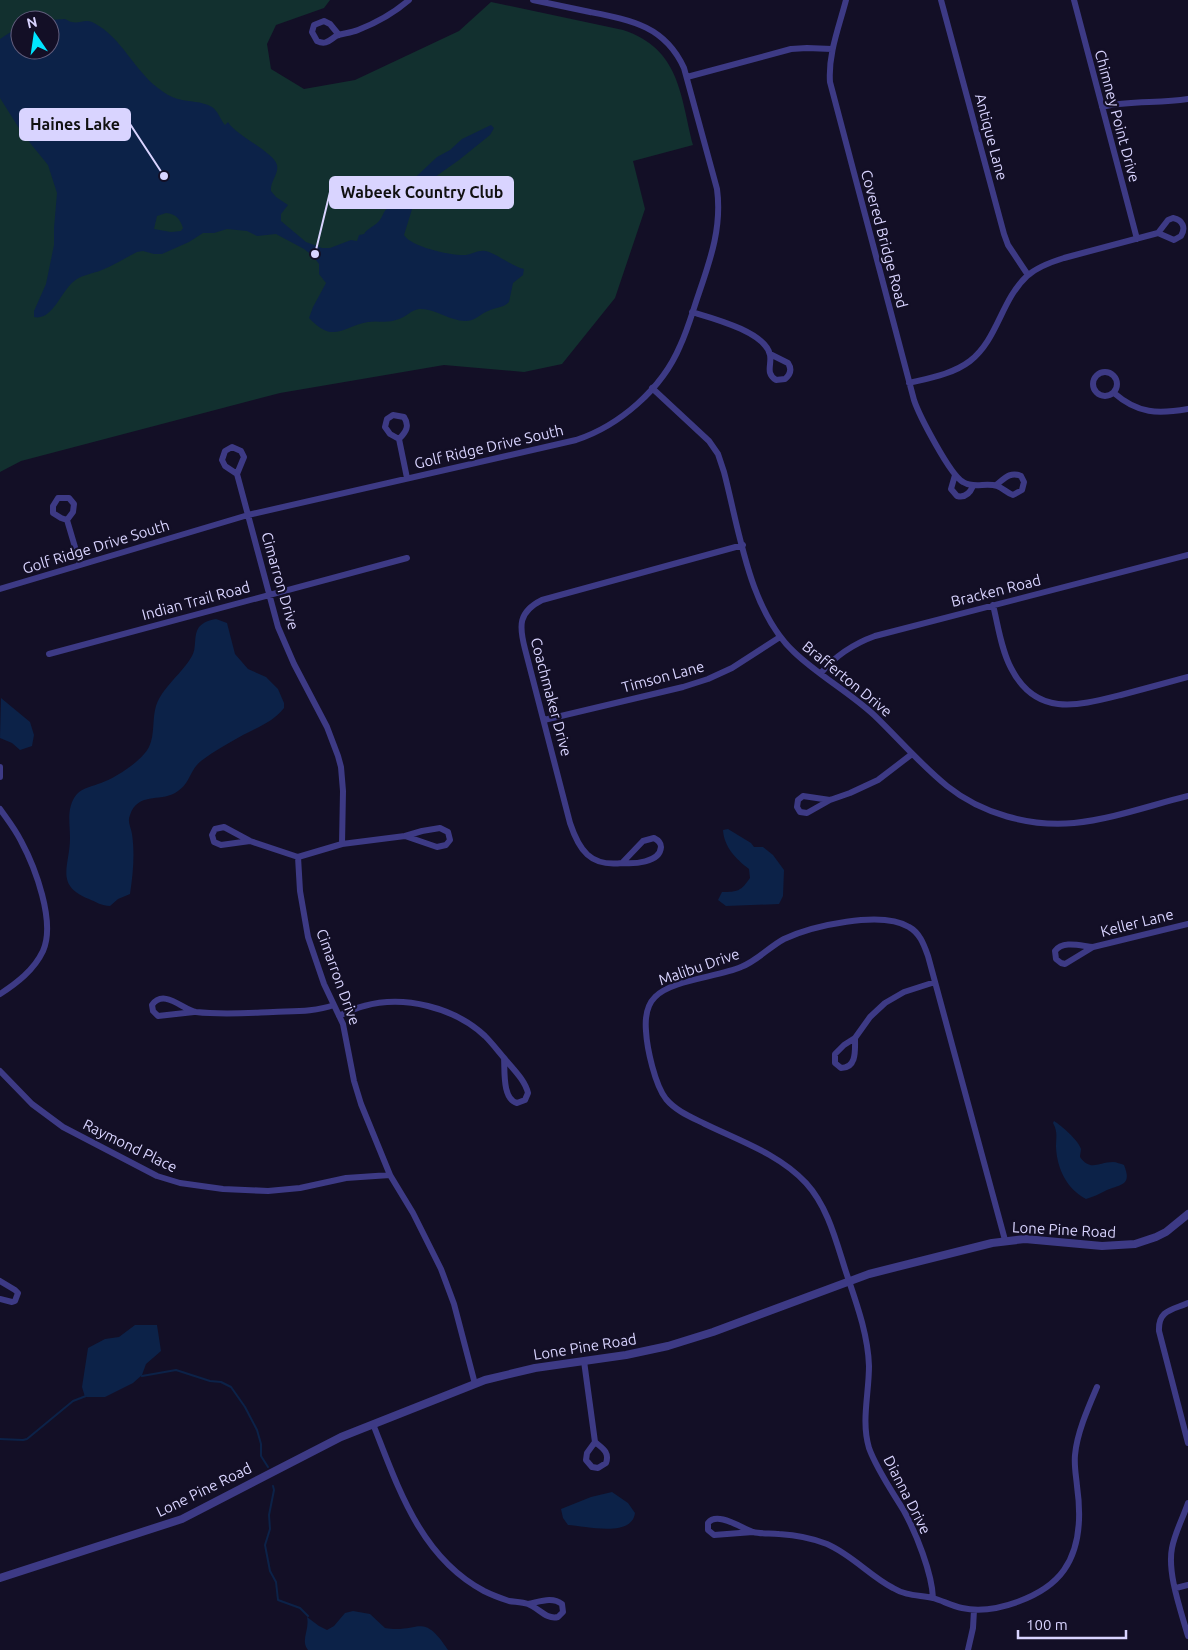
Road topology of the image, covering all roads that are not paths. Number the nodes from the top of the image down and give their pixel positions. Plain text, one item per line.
1 (409, 0) edge
2 (533, 0) edge
3 (846, 0) edge
4 (941, 0) edge
5 (1074, 0) edge
6 (339, 35) dead end
7 (832, 50) junction
8 (687, 77) junction
9 (1188, 99) edge
10 (1102, 107) junction
11 (1158, 233) dead end
12 (1137, 239) junction
13 (1028, 275) junction
14 (692, 312) junction
15 (770, 354) dead end
16 (909, 383) junction
17 (652, 388) junction
18 (1114, 394) dead end
19 (1188, 409) edge
20 (399, 439) dead end
21 (237, 474) dead end
22 (955, 476) junction
23 (407, 478) junction
24 (996, 485) dead end
25 (973, 486) junction
26 (248, 515) junction
27 (67, 520) dead end
28 (743, 545) junction
29 (1188, 555) edge
30 (407, 558) dead end
31 (80, 564) junction
32 (0, 588) edge
33 (269, 595) junction
34 (993, 605) junction
35 (780, 637) junction
36 (49, 654) dead end
37 (821, 673) junction
38 (1188, 677) edge
39 (544, 720) junction
40 (912, 754) junction
41 (0, 767) edge
42 (0, 777) edge
43 (1188, 796) edge
44 (830, 800) junction
45 (0, 808) edge
46 (405, 836) junction
47 (250, 841) junction
48 (342, 844) junction
49 (298, 857) junction
50 (622, 863) junction
51 (1187, 926) edge
52 (1093, 947) junction
53 (935, 982) junction
54 (0, 994) edge
55 (334, 1006) junction
56 (194, 1012) junction
57 (339, 1016) junction
58 (855, 1038) junction
59 (504, 1058) junction
60 (0, 1071) edge
61 (390, 1175) junction
62 (1188, 1214) edge
63 (1005, 1240) junction
64 (849, 1280) junction
65 (0, 1281) edge
66 (0, 1299) edge
67 (1188, 1303) edge
68 (584, 1360) junction
69 (476, 1384) junction
70 (1097, 1387) dead end
71 (1185, 1422) edge
72 (372, 1424) junction
73 (595, 1442) dead end
74 (1188, 1443) edge
75 (1188, 1503) edge
76 (753, 1532) junction
77 (0, 1578) edge
78 (1188, 1585) edge
79 (1176, 1588) junction
80 (933, 1598) junction
81 (528, 1604) junction
82 (974, 1610) junction
83 (1188, 1636) edge
84 (968, 1650) edge

1 - 6 street
2 - 8 street, Golf Ridge Drive South
3 - 7 street, Covered Bridge Road
4 - 13 street, Antique Lane
5 - 10 street, Chimney Point Drive
7 - 8 street
7 - 16 street, Covered Bridge Road
8 - 14 street, Golf Ridge Drive South
9 - 10 street
10 - 12 street, Chimney Point Drive
11 - 12 street
12 - 13 street
13 - 16 street
14 - 15 street
14 - 17 street, Golf Ridge Drive South
16 - 22 street, Covered Bridge Road
17 - 23 street, Golf Ridge Drive South
17 - 28 street, Brafferton Drive
18 - 19 street
20 - 23 street
21 - 26 street, Cimarron Drive
22 - 25 street
22 - 25 street, Covered Bridge Road
23 - 26 street, Golf Ridge Drive South
24 - 25 street, Covered Bridge Road
26 - 31 street, Golf Ridge Drive South
26 - 33 street, Cimarron Drive
27 - 31 street
28 - 35 street, Brafferton Drive
28 - 39 street, Coachmaker Drive
29 - 34 street, Bracken Road
30 - 33 street, Indian Trail Road
31 - 32 street, Golf Ridge Drive South
33 - 36 street, Indian Trail Road
33 - 48 street, Cimarron Drive
34 - 37 street, Bracken Road
34 - 38 street
35 - 37 street, Brafferton Drive
35 - 39 street, Timson Lane
37 - 40 street, Brafferton Drive
39 - 50 street, Coachmaker Drive
40 - 43 street, Brafferton Drive
40 - 44 street
41 - 42 street
44 - 44 street
45 - 54 street
46 - 46 street
46 - 48 street
47 - 47 street
47 - 49 street
48 - 49 street
49 - 55 street, Cimarron Drive
50 - 50 street, Coachmaker Drive
51 - 52 street, Keller Lane
52 - 52 street, Keller Lane
53 - 58 street
53 - 63 street, Malibu Drive
53 - 64 street, Malibu Drive
55 - 56 street
55 - 57 street, Cimarron Drive
56 - 56 street
57 - 59 street
57 - 61 street, Cimarron Drive
58 - 58 street
59 - 59 street
60 - 61 street, Raymond Place
61 - 69 street, Cimarron Drive
62 - 63 street, Lone Pine Road
63 - 64 street, Lone Pine Road
64 - 68 street, Lone Pine Road
64 - 80 street, Dianna Drive
65 - 66 street
67 - 71 street
68 - 69 street, Lone Pine Road
68 - 73 street
69 - 72 street, Lone Pine Road
70 - 82 street
71 - 74 street
72 - 77 street, Lone Pine Road
72 - 81 street
75 - 79 street
76 - 76 street
76 - 80 street
78 - 79 street
79 - 83 street
80 - 82 street
81 - 81 street
82 - 84 street

